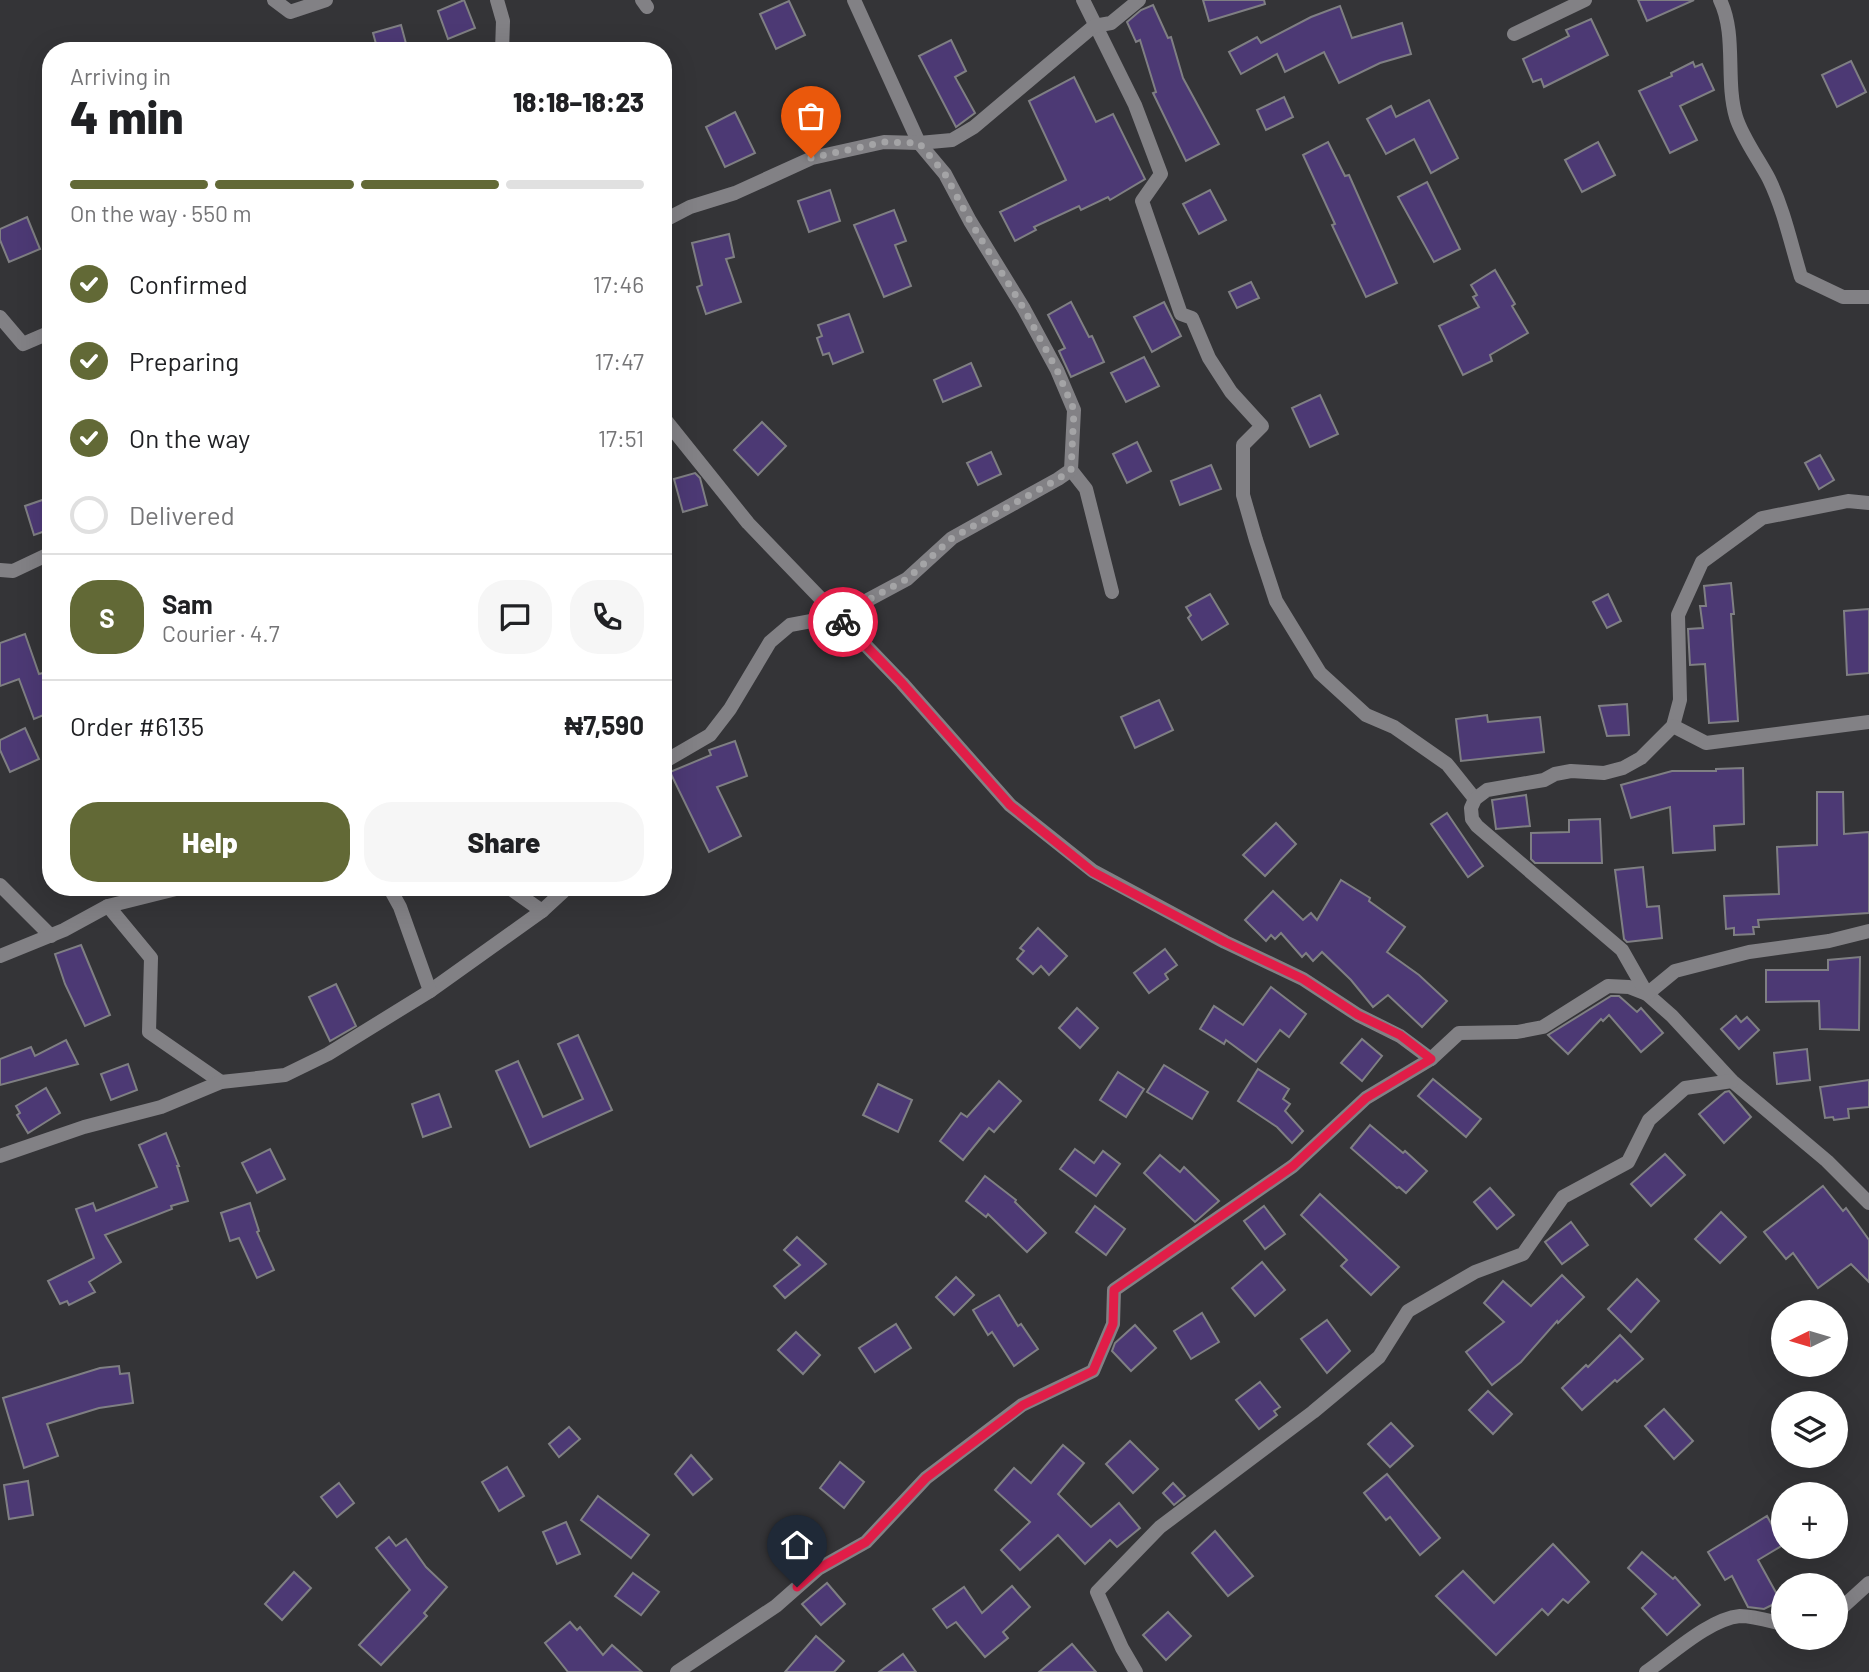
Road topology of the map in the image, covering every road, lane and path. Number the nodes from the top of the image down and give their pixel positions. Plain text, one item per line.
1 (274, 0) edge
2 (326, 0) edge
3 (497, 0) edge
4 (854, 0) edge
5 (1083, 0) edge
6 (1139, 0) edge
7 (1585, 0) edge
8 (1720, 0) edge
9 (1094, 26) junction
10 (1514, 34) dead end
11 (502, 42) edge
12 (919, 143) junction
13 (672, 216) edge
14 (1869, 297) edge
15 (0, 317) edge
16 (42, 335) edge
17 (672, 428) edge
18 (1071, 470) junction
19 (1869, 503) edge
20 (42, 557) edge
21 (0, 570) edge
22 (1112, 592) dead end
23 (838, 616) junction
24 (1869, 722) edge
25 (1672, 726) junction
26 (672, 757) edge
27 (1475, 799) junction
28 (0, 885) edge
29 (148, 896) edge
30 (394, 896) edge
31 (521, 896) edge
32 (558, 896) edge
33 (108, 906) junction
34 (542, 911) junction
35 (1869, 930) edge
36 (51, 936) junction
37 (0, 957) edge
38 (430, 991) junction
39 (1647, 994) junction
40 (1431, 1059) junction
41 (1732, 1081) junction
42 (221, 1082) junction
43 (0, 1157) edge
44 (1869, 1203) edge
45 (1869, 1583) edge
46 (1848, 1602) edge
47 (1771, 1622) edge
48 (677, 1672) edge
49 (1136, 1672) edge
50 (1646, 1672) edge

1 - 2 street
3 - 11 street
4 - 12 street
5 - 9 street
6 - 9 street
7 - 10 street
8 - 14 street
9 - 12 street
9 - 27 street
12 - 13 street
12 - 18 street
15 - 16 street
17 - 23 street
18 - 22 street
18 - 23 street
19 - 25 street
20 - 21 street
23 - 26 street
23 - 40 street
24 - 25 street
25 - 27 street
27 - 39 street
28 - 36 street
29 - 33 street
30 - 38 street
31 - 34 street
32 - 34 street
33 - 36 street
33 - 42 street
34 - 38 street
35 - 39 street
36 - 37 street
38 - 42 street
39 - 40 street
39 - 41 street
40 - 48 street
41 - 44 street
41 - 49 street
42 - 43 street
45 - 46 street
47 - 50 street

